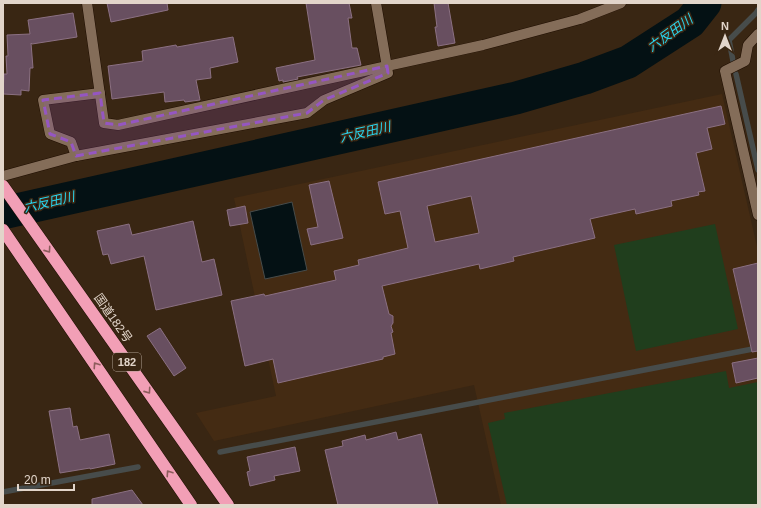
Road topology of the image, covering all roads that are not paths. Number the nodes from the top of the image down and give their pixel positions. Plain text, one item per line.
1 (87, 3) edge
2 (376, 3) edge
3 (621, 3) edge
4 (758, 34) edge
5 (387, 66) junction
6 (100, 93) junction
7 (76, 156) junction
8 (3, 176) edge
9 (3, 186) edge
10 (758, 215) edge
11 (3, 230) edge
12 (191, 505) edge
13 (228, 505) edge

1 - 6 street
2 - 5 street
3 - 5 street
4 - 10 street
5 - 6 street
5 - 7 street
6 - 7 street
7 - 8 street
9 -> 13 highway, 国道182号 / 182
12 -> 11 highway, 182

